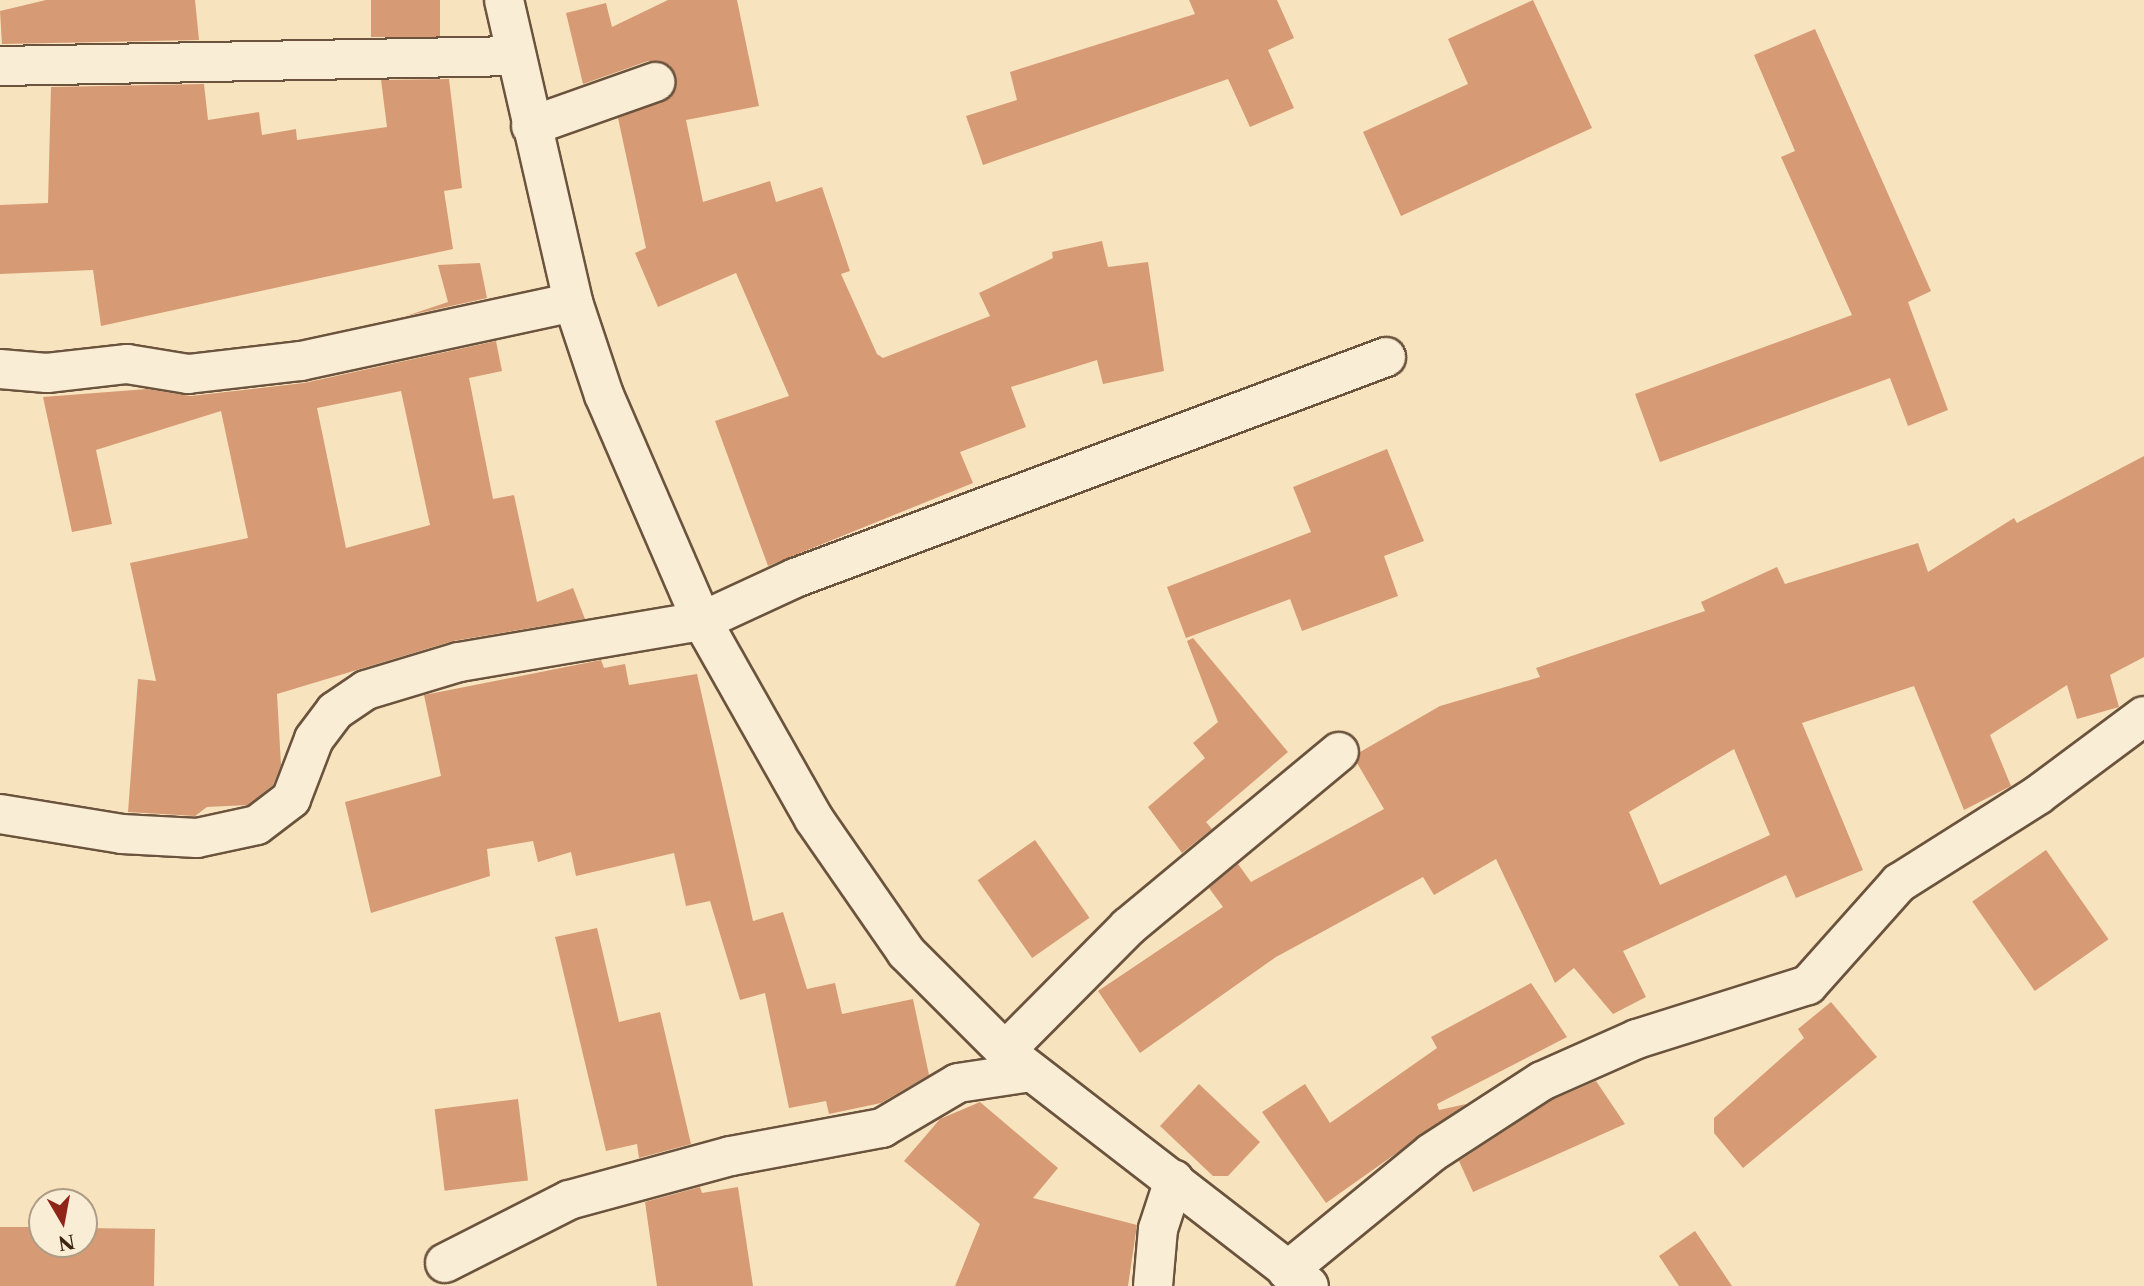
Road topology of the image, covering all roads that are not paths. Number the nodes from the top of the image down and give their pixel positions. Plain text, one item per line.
1 (504, 0) edge
2 (516, 56) junction
3 (0, 66) edge
4 (655, 82) dead end
5 (531, 127) junction
6 (573, 302) junction
7 (1386, 357) dead end
8 (0, 369) edge
9 (702, 621) junction
10 (2144, 716) edge
11 (1339, 752) dead end
12 (0, 814) edge
13 (1018, 1062) junction
14 (1174, 1180) junction
15 (444, 1263) dead end
16 (1298, 1279) edge
17 (1153, 1286) edge

1 - 2 street
2 - 3 street
2 - 5 street
4 - 5 street
5 - 6 street
6 - 8 street
6 - 9 street
7 - 9 street
9 - 12 street
9 - 13 street
10 - 16 street
11 - 13 street
13 - 14 street
13 - 15 street
14 - 16 street
14 - 17 street

